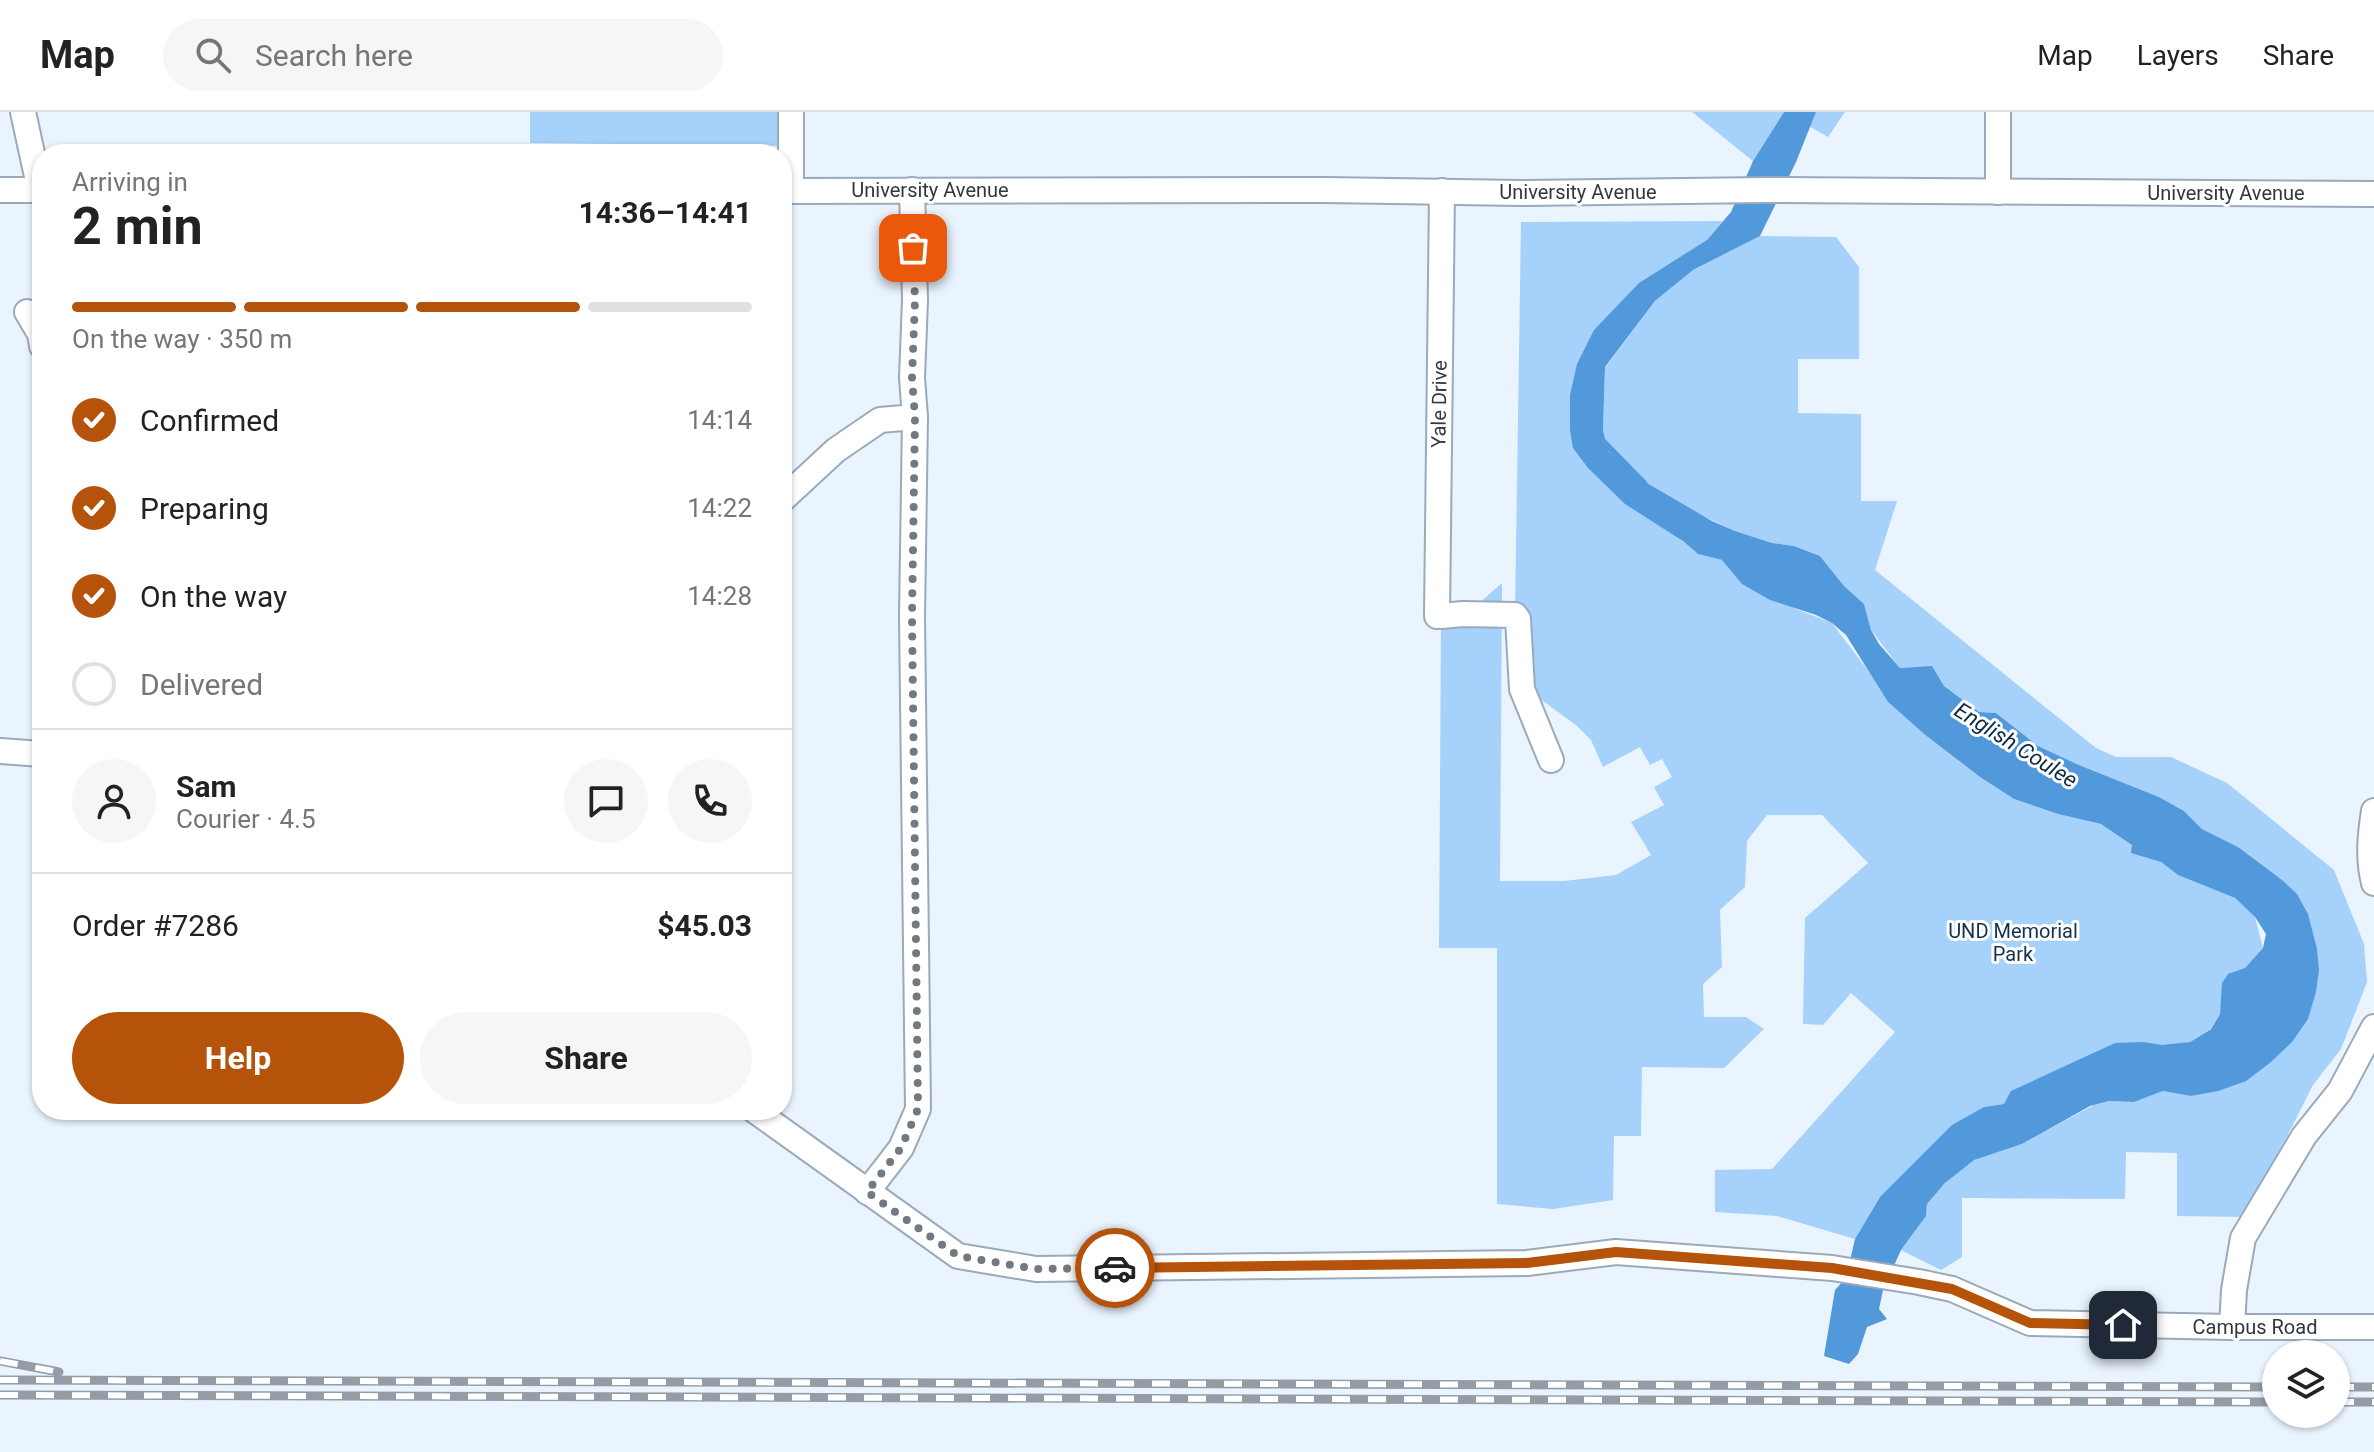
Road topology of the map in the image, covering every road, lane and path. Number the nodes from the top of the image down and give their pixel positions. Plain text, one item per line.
1 (23, 112) edge
2 (791, 112) edge
3 (1998, 112) edge
4 (789, 144) edge
5 (32, 151) edge
6 (0, 190) edge
7 (32, 190) edge
8 (912, 190) junction
9 (792, 191) edge
10 (1442, 191) junction
11 (1998, 192) junction
12 (2374, 194) edge
13 (27, 312) dead end
14 (32, 320) edge
15 (915, 417) junction
16 (792, 491) edge
17 (0, 751) edge
18 (32, 753) edge
19 (1551, 760) dead end
20 (2374, 811) edge
21 (2374, 883) edge
22 (2374, 1027) edge
23 (768, 1120) edge
24 (867, 1192) junction
25 (2232, 1327) junction
26 (2374, 1327) edge

1 - 5 street
2 - 4 street
3 - 11 street
6 - 7 street
8 - 9 street, University Avenue
8 - 10 street, University Avenue
8 - 15 street
10 - 11 street, University Avenue
10 - 19 street, Yale Drive
11 - 12 street, University Avenue
13 - 14 street
15 - 16 street
15 - 24 street
17 - 18 street
20 - 21 street
22 - 25 street
23 - 24 street, Campus Road
24 - 25 street, Campus Road
25 - 26 street, Campus Road

